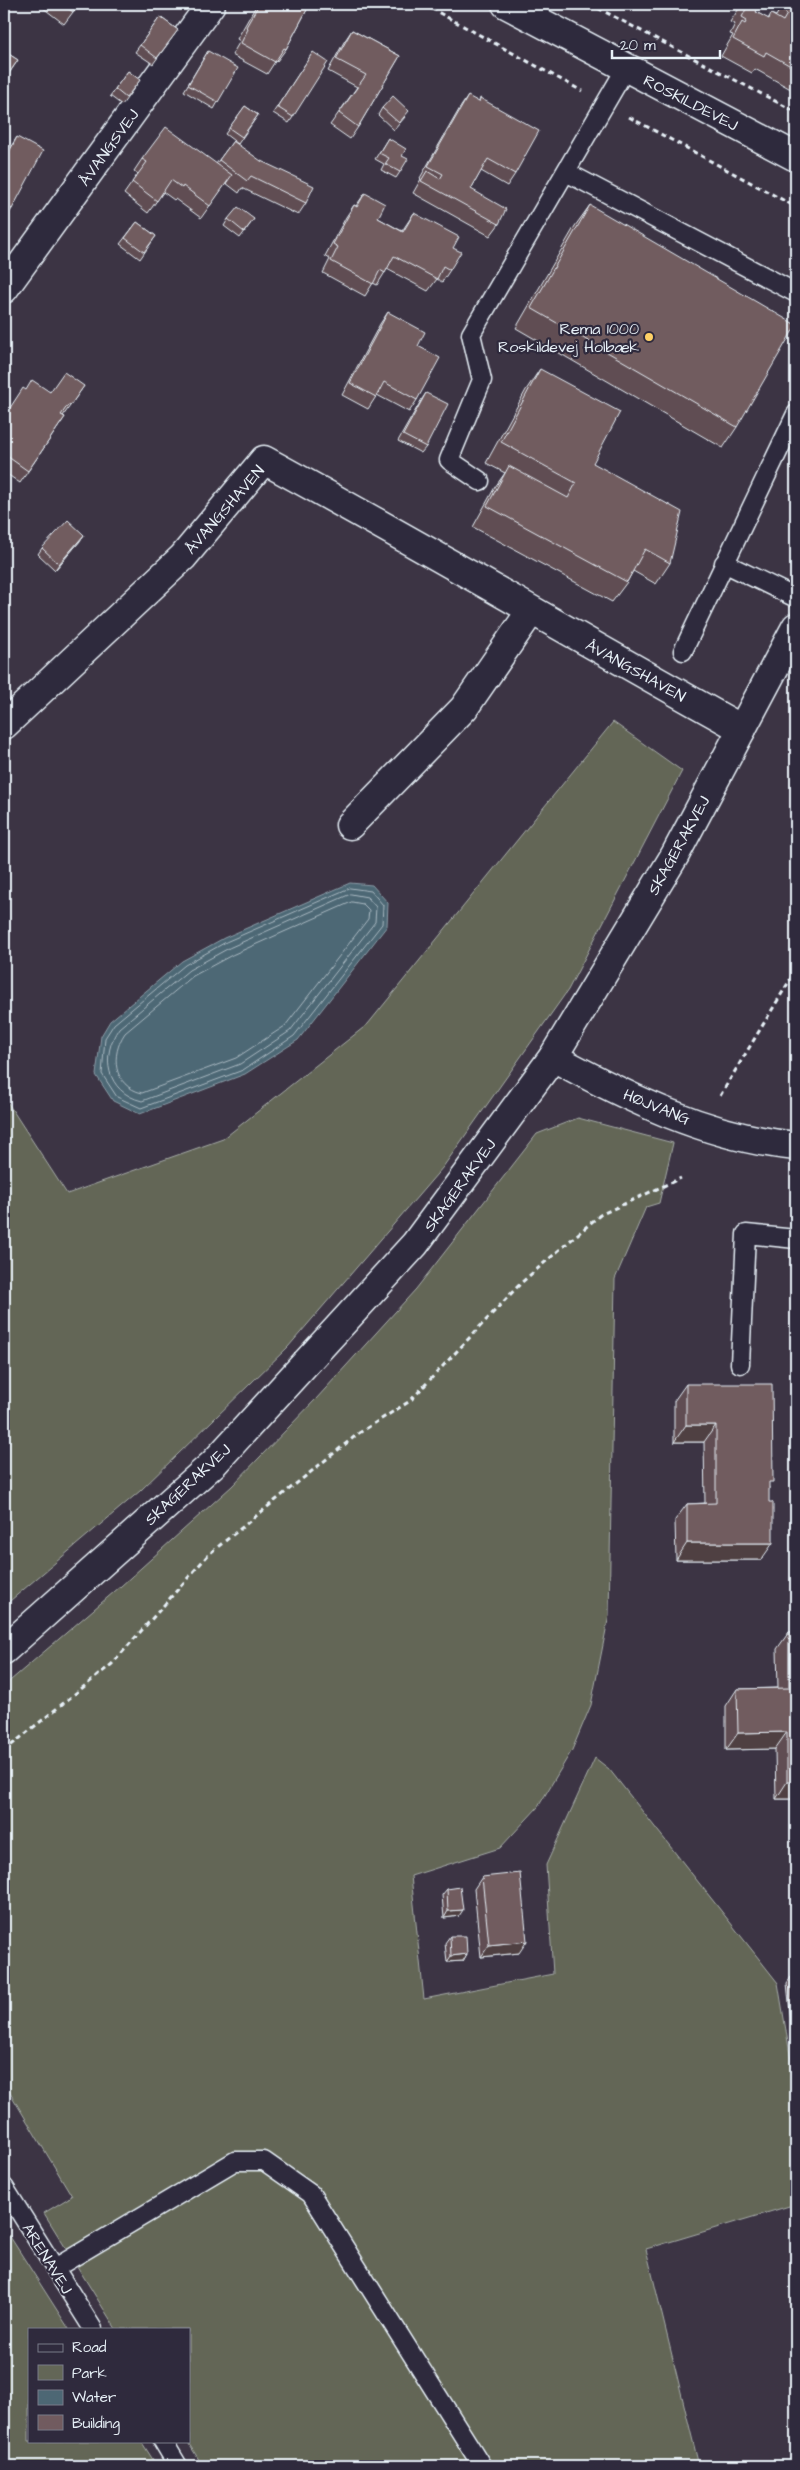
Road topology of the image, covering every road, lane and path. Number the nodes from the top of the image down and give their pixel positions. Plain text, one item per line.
1 (211, 4) edge
2 (506, 4) edge
3 (590, 4) edge
4 (626, 68) junction
5 (796, 112) edge
6 (796, 157) edge
7 (566, 172) junction
8 (4, 289) edge
9 (796, 293) edge
10 (796, 414) edge
11 (480, 481) dead end
12 (724, 563) junction
13 (796, 598) edge
14 (531, 611) junction
15 (796, 627) edge
16 (683, 652) dead end
17 (4, 725) edge
18 (742, 729) junction
19 (350, 825) dead end
20 (796, 970) edge
21 (553, 1057) junction
22 (703, 1124) junction
23 (796, 1146) edge
24 (681, 1178) dead end
25 (796, 1239) edge
26 (740, 1364) dead end
27 (4, 1650) edge
28 (4, 1751) edge
29 (4, 2187) edge
30 (55, 2268) junction
31 (91, 2328) edge
32 (163, 2442) edge
33 (178, 2466) edge
34 (482, 2466) edge

1 - 8 street, ÅVANGSVEJ
2 - 4 street, ROSKILDEVEJ
3 - 5 path
4 - 6 street, ROSKILDEVEJ
4 - 7 lane
7 - 9 lane
7 - 11 lane
10 - 12 lane
12 - 13 lane
12 - 16 lane
14 - 17 street, ÅVANGSHAVEN
14 - 18 street, ÅVANGSHAVEN
14 - 19 street
15 - 18 street, SKAGERAKVEJ
18 - 21 street, SKAGERAKVEJ
20 - 22 path
21 - 22 street, HØJVANG
21 - 27 street, SKAGERAKVEJ
22 - 23 street, HØJVANG
24 - 28 path
25 - 26 lane
29 - 30 lane, ARENAVEJ
30 - 31 lane, ARENAVEJ
30 - 34 lane
32 - 33 lane

